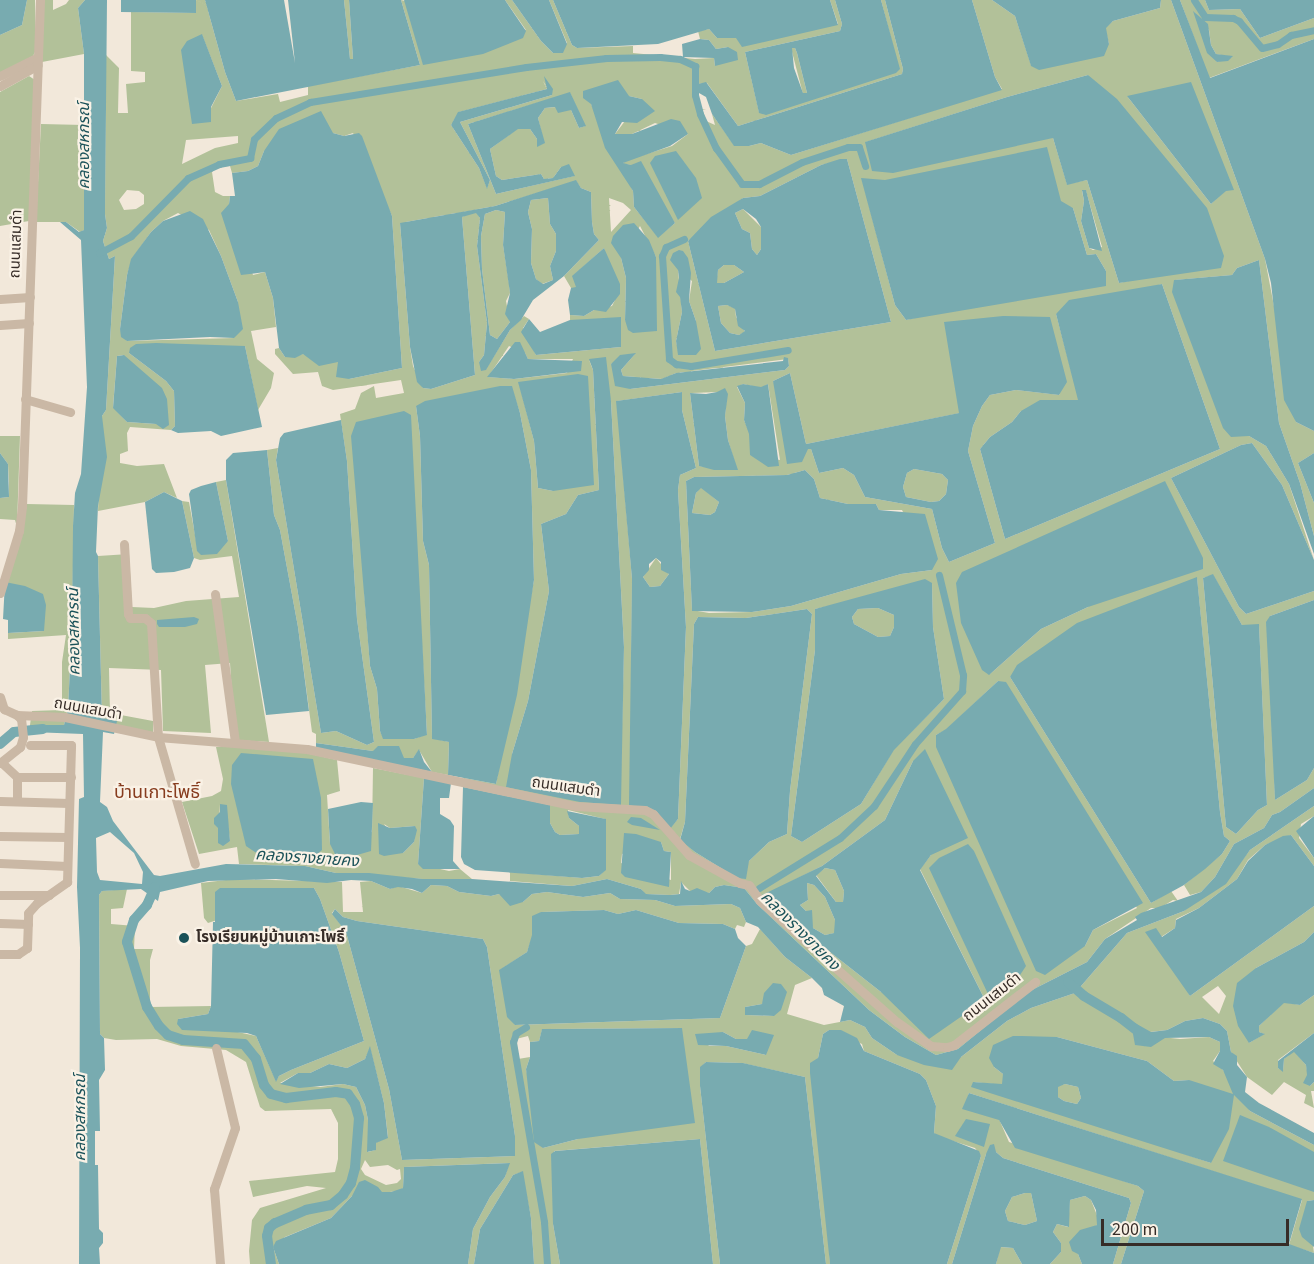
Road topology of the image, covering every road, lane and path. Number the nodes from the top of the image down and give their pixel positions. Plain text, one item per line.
1 (40, 0) edge
2 (38, 61) junction
3 (0, 76) edge
4 (0, 86) edge
5 (30, 297) junction
6 (0, 299) edge
7 (29, 323) junction
8 (0, 326) edge
9 (25, 399) junction
10 (70, 412) dead end
11 (124, 544) dead end
12 (0, 593) edge
13 (214, 594) dead end
14 (0, 697) edge
15 (19, 717) junction
16 (158, 736) junction
17 (27, 741) junction
18 (235, 741) junction
19 (1, 762) edge
20 (17, 777) junction
21 (71, 777) junction
22 (0, 801) edge
23 (17, 801) junction
24 (69, 802) junction
25 (0, 836) edge
26 (68, 837) junction
27 (194, 861) dead end
28 (0, 863) edge
29 (67, 866) junction
30 (0, 895) edge
31 (49, 895) junction
32 (0, 923) edge
33 (28, 924) junction
34 (0, 954) edge
35 (1035, 982) dead end
36 (216, 1048) dead end
37 (220, 1264) edge

1 - 2 street, ถนนแสมดำ
2 - 3 street
2 - 4 street
2 - 5 street, ถนนแสมดำ
5 - 6 street
5 - 7 street, ถนนแสมดำ
7 - 8 street
7 - 9 street, ถนนแสมดำ
9 - 10 street
9 - 12 street, ถนนแสมดำ
11 - 16 street
13 - 18 street
14 - 15 street
15 - 16 street, ถนนแสมดำ
15 - 17 street
16 - 18 street, ถนนแสมดำ
16 - 27 street
17 - 19 street
17 - 21 street
18 - 35 street, ถนนแสมดำ
19 - 20 street
20 - 21 street
20 - 23 street
21 - 24 street
22 - 23 street
23 - 24 street
24 - 26 street
25 - 26 street
26 - 29 street
28 - 29 street
29 - 31 street
30 - 31 street
31 - 33 street
32 - 33 street
33 - 34 street
36 - 37 street

